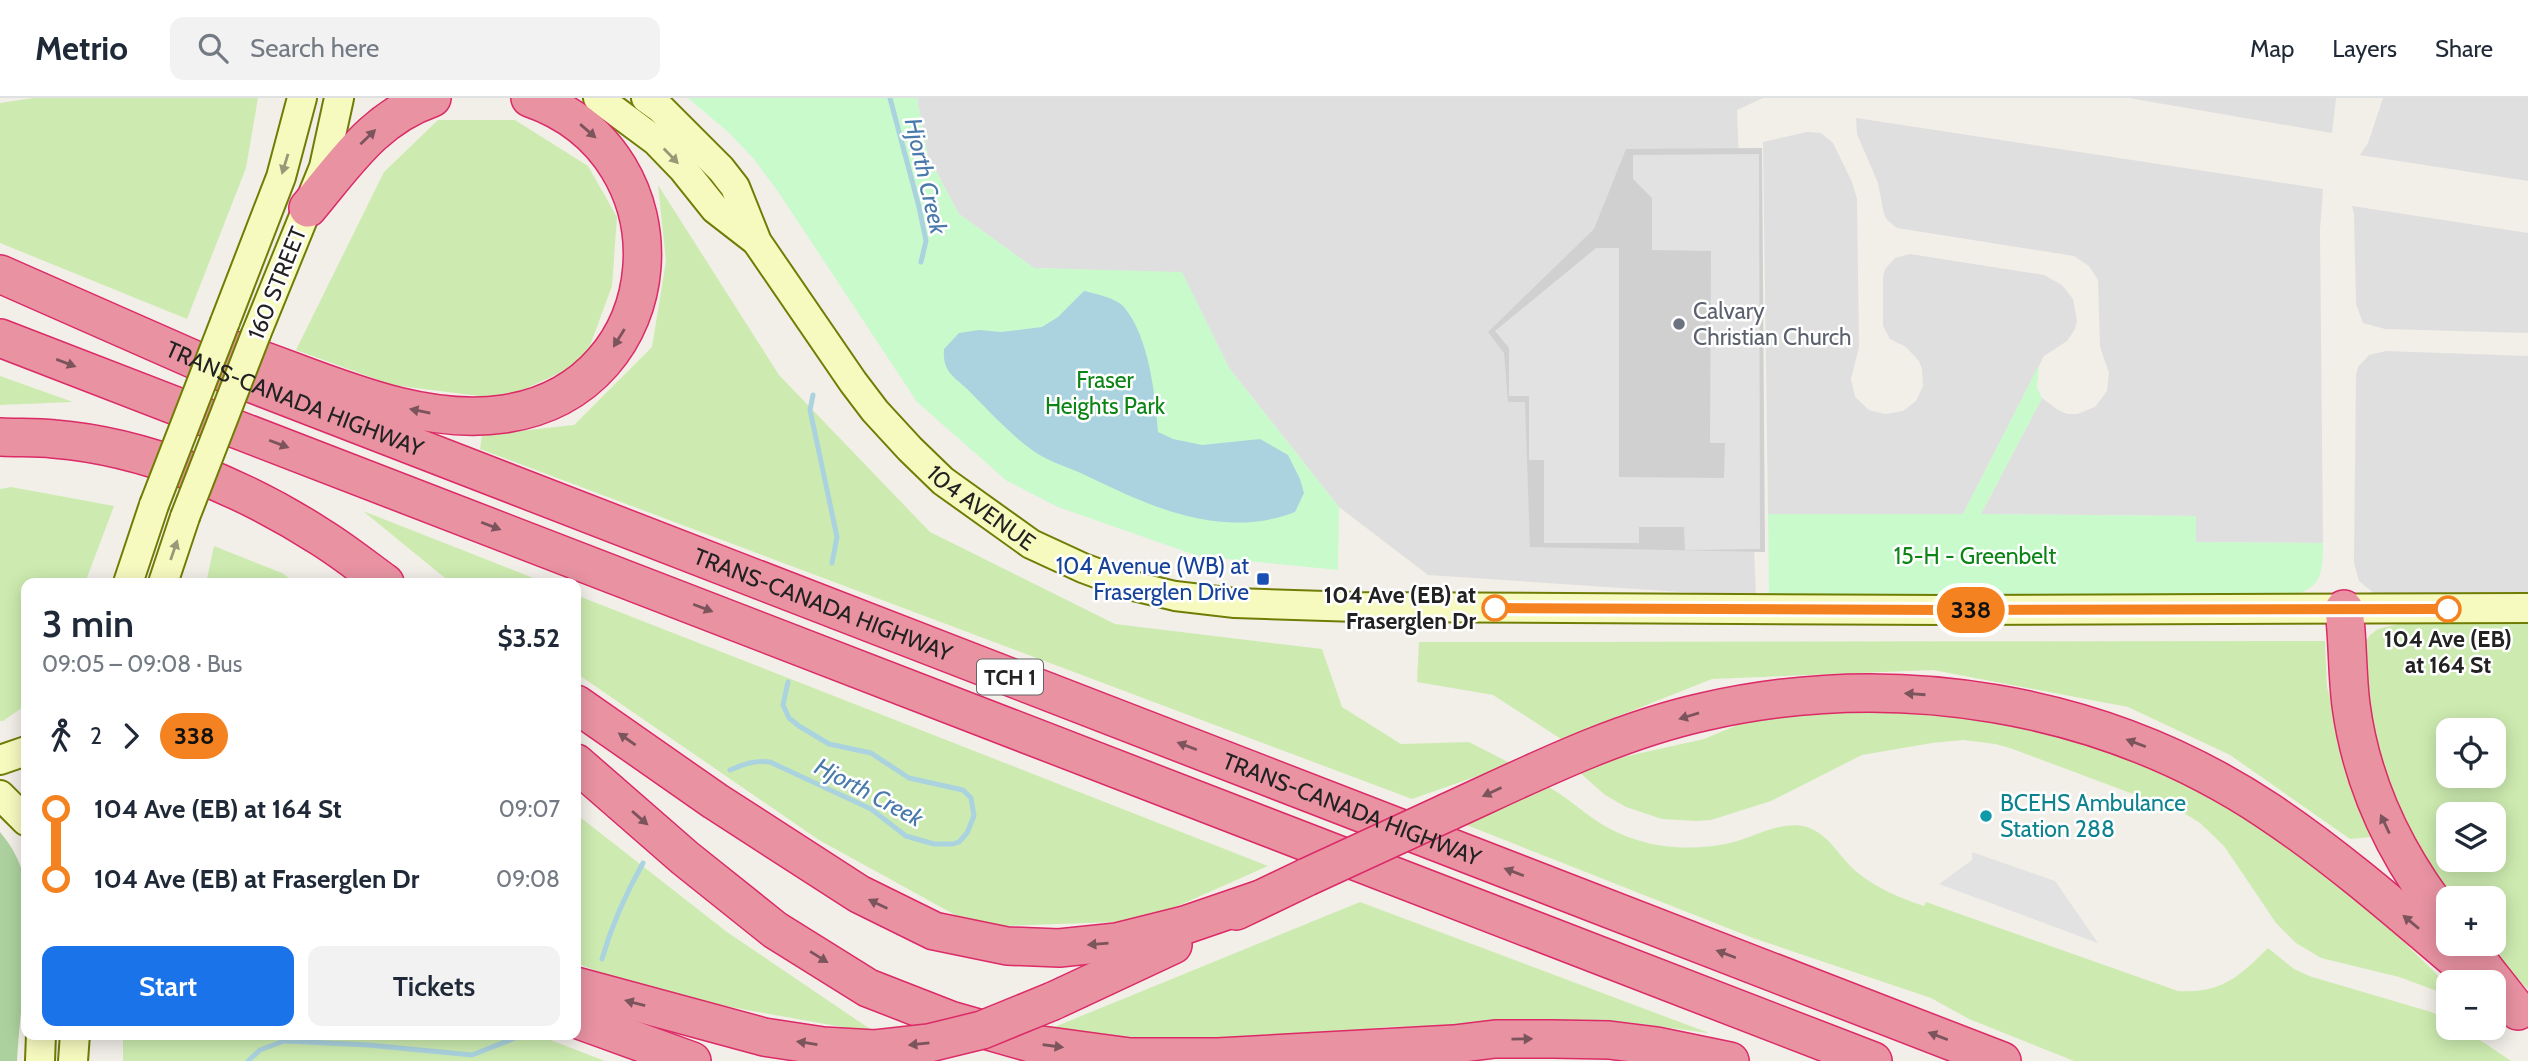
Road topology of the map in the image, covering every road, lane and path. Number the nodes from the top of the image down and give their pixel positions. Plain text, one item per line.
1 (302, 98) edge
2 (339, 98) edge
3 (357, 98) edge
4 (432, 98) edge
5 (530, 98) edge
6 (598, 98) edge
7 (646, 98) edge
8 (332, 138) junction
9 (308, 208) junction
10 (757, 242) junction
11 (11, 278) edge
12 (0, 338) edge
13 (0, 437) edge
14 (130, 578) edge
15 (165, 578) edge
16 (378, 578) edge
17 (2528, 608) edge
18 (2344, 609) junction
19 (581, 707) edge
20 (21, 753) edge
21 (0, 760) edge
22 (581, 767) edge
23 (0, 780) edge
24 (21, 788) edge
25 (0, 795) edge
26 (21, 816) edge
27 (1258, 900) junction
28 (2436, 907) edge
29 (2475, 956) edge
30 (2467, 970) edge
31 (581, 987) edge
32 (2513, 1008) edge
33 (581, 1021) edge
34 (41, 1040) edge
35 (75, 1040) edge
36 (1454, 1044) junction
37 (40, 1061) edge
38 (74, 1061) edge
39 (692, 1061) edge
40 (1372, 1061) edge
41 (1730, 1061) edge
42 (1873, 1061) edge
43 (2002, 1061) edge

1 -> 14 main road, 160 STREET, bridge
2 - 8 main road, 160 STREET
3 - 8 main road
9 -> 4 highway
5 -> 11 highway
6 -> 10 main road, 104 AVENUE
7 - 10 main road, 104 AVENUE
8 - 9 main road, 160 STREET
15 -> 9 main road, 160 STREET, bridge
10 - 18 main road, 104 AVENUE
43 -> 11 highway, TRANS-CANADA HIGHWAY / TCH 1
12 -> 42 highway, TRANS-CANADA HIGHWAY / TCH 1
13 - 16 highway
17 - 18 main road, 104 AVENUE
28 -> 18 highway
27 -> 19 highway
20 - 21 main road
22 -> 36 highway
23 - 24 main road
25 - 26 main road
30 -> 27 highway, bridge
27 -> 31 highway, bridge
29 - 32 highway
33 - 39 highway
34 - 37 main road
35 - 38 main road
36 - 40 highway
36 -> 41 highway

